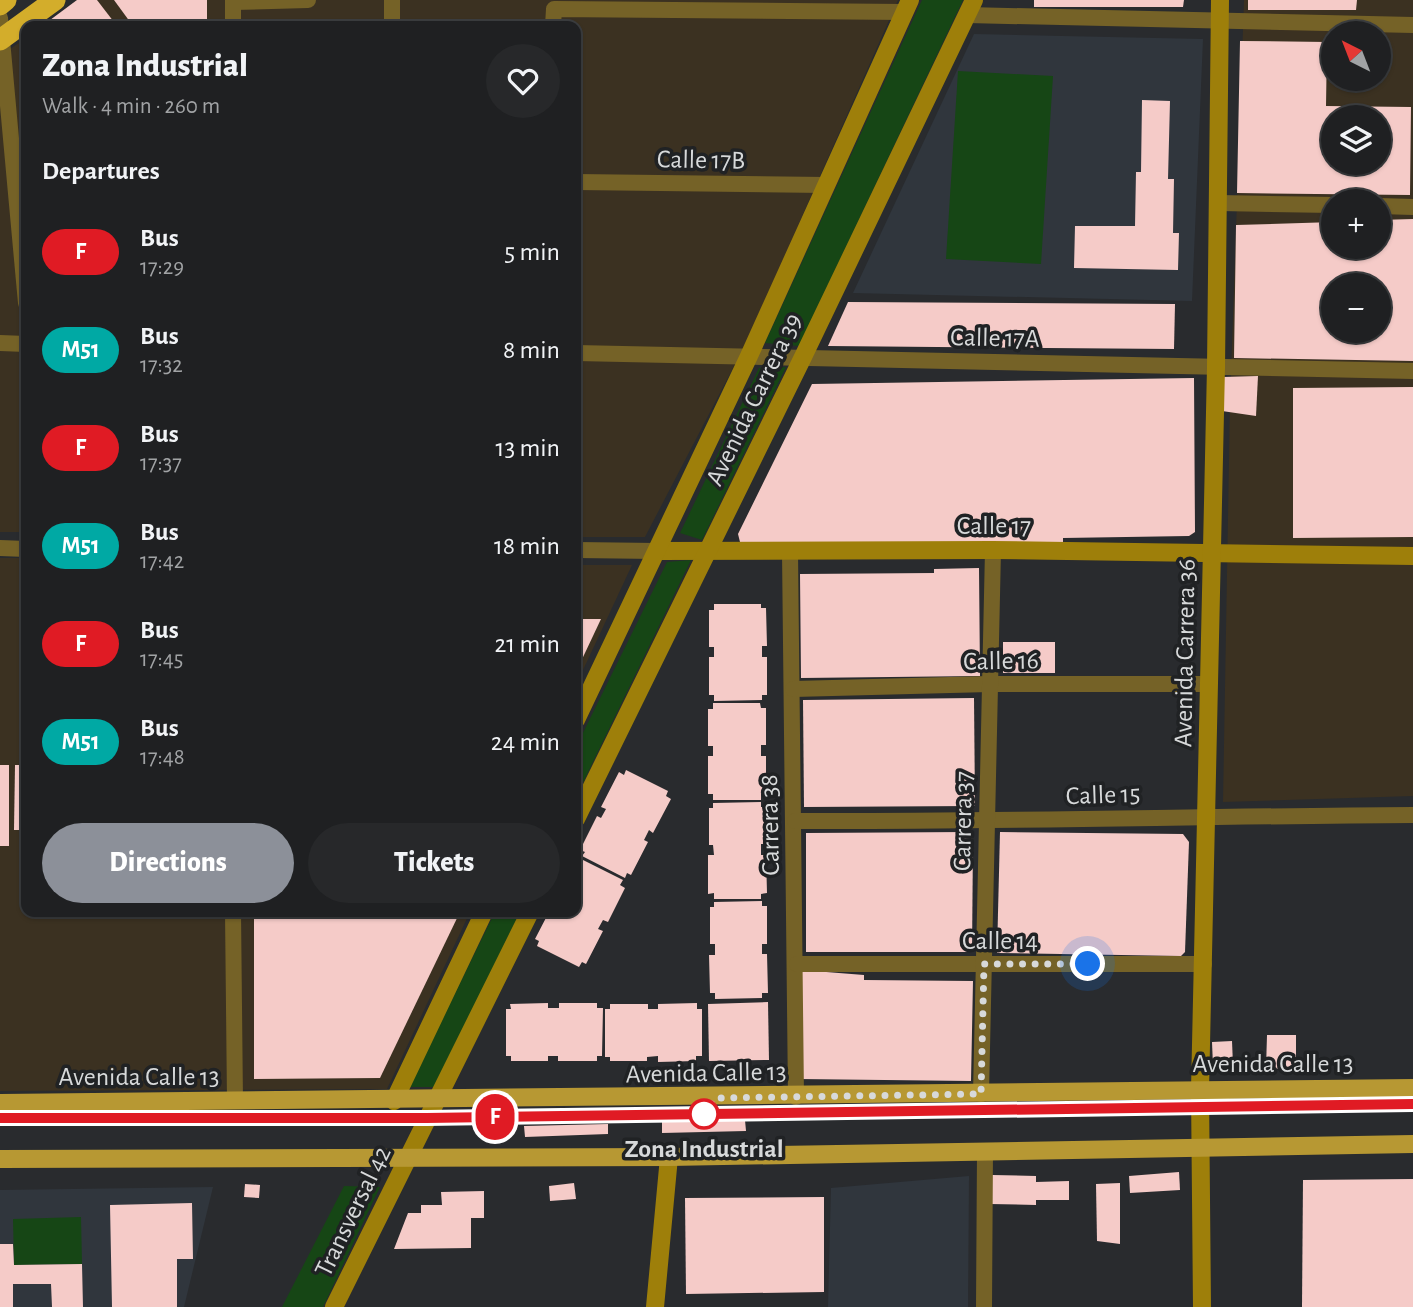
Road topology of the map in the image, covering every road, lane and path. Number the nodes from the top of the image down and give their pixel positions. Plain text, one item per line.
1 (6, 0) edge
2 (55, 0) edge
3 (308, 0) edge
4 (392, 0) edge
5 (1220, 0) edge
6 (233, 1) edge
7 (0, 5) edge
8 (907, 6) edge
9 (970, 7) edge
10 (233, 21) edge
11 (392, 21) edge
12 (553, 21) edge
13 (1220, 21) junction
14 (1413, 25) edge
15 (1, 32) edge
16 (581, 182) edge
17 (826, 185) junction
18 (1219, 203) junction
19 (1321, 205) edge
20 (1391, 206) edge
21 (1413, 207) edge
22 (21, 249) edge
23 (0, 343) edge
24 (21, 344) edge
25 (581, 353) edge
26 (749, 356) junction
27 (803, 357) junction
28 (1216, 366) junction
29 (1413, 371) edge
30 (0, 548) edge
31 (21, 548) edge
32 (993, 550) junction
33 (581, 551) edge
34 (657, 551) junction
35 (708, 551) junction
36 (790, 552) junction
37 (1212, 554) junction
38 (1413, 556) edge
39 (989, 684) junction
40 (1209, 684) junction
41 (793, 689) junction
42 (581, 710) edge
43 (581, 809) edge
44 (1413, 815) edge
45 (1207, 816) junction
46 (795, 821) junction
47 (987, 822) junction
48 (233, 917) edge
49 (482, 917) edge
50 (528, 917) edge
51 (797, 964) junction
52 (984, 964) junction
53 (1204, 964) junction
54 (1413, 1088) edge
55 (1200, 1090) junction
56 (981, 1094) junction
57 (796, 1097) junction
58 (234, 1101) junction
59 (394, 1101) junction
60 (436, 1101) junction
61 (0, 1103) edge
62 (1413, 1144) edge
63 (1199, 1147) junction
64 (985, 1151) junction
65 (668, 1157) junction
66 (406, 1158) junction
67 (0, 1159) edge
68 (334, 1307) edge
69 (655, 1307) edge
70 (984, 1307) edge
71 (1202, 1307) edge

1 - 7 highway
2 - 15 highway
3 - 6 street
4 - 11 street
5 - 13 street, Avenida Carrera 36
6 - 10 street
8 - 12 street
8 - 17 street, Avenida Carrera 39
9 - 13 street
9 - 27 street, Avenida Carrera 39
13 - 14 street
13 - 18 street, Avenida Carrera 36
15 - 22 street
16 - 17 street, Calle 17B
17 - 26 street, Avenida Carrera 39
18 - 19 street
18 - 28 street, Avenida Carrera 36
20 - 21 street
23 - 24 street
25 - 26 street, Calle 17A
26 - 27 street, Calle 17A
26 - 34 street, Avenida Carrera 39
27 - 28 street, Calle 17A
27 - 35 street, Avenida Carrera 39
28 - 29 street, Calle 17A
28 - 37 street, Avenida Carrera 36
30 - 31 street
32 - 36 street, Calle 17
32 - 37 street, Calle 17
32 - 39 street, Carrera 37
33 - 34 street, Calle 17
34 - 35 street, Calle 17
34 - 42 street, Avenida Carrera 39
35 - 36 street, Calle 17
35 - 43 street, Avenida Carrera 39
36 - 41 street, Carrera 38
37 - 38 street, Calle 17
37 - 40 street, Avenida Carrera 36
39 - 40 street, Calle 16
39 - 41 street, Calle 16
39 - 47 street, Carrera 37
40 - 45 street, Avenida Carrera 36
41 - 46 street, Carrera 38
44 - 45 street, Calle 15
45 - 47 street, Calle 15
45 - 53 street, Avenida Carrera 36
46 - 47 street, Calle 15
46 - 51 street, Carrera 38
47 - 52 street, Carrera 37
48 - 58 street
49 - 59 street
50 - 60 street
51 - 52 street, Calle 14
51 - 57 street, Carrera 38
52 - 53 street, Calle 14
52 - 56 street, Carrera 37
53 - 55 street, Avenida Carrera 36
54 - 55 main road, Avenida Calle 13
55 - 56 main road, Avenida Calle 13
55 - 63 street, Avenida Carrera 36
56 - 57 main road, Avenida Calle 13
57 - 60 main road, Avenida Calle 13
58 - 59 main road, Avenida Calle 13
58 - 61 main road, Avenida Calle 13
59 - 60 main road, Avenida Calle 13
60 - 66 street, Transversal 42
62 - 63 main road
63 - 64 main road
63 - 71 street, Avenida Carrera 36
64 - 65 main road
64 - 70 street
65 - 66 main road
65 - 69 street
66 - 67 main road
66 - 68 street, Transversal 42

